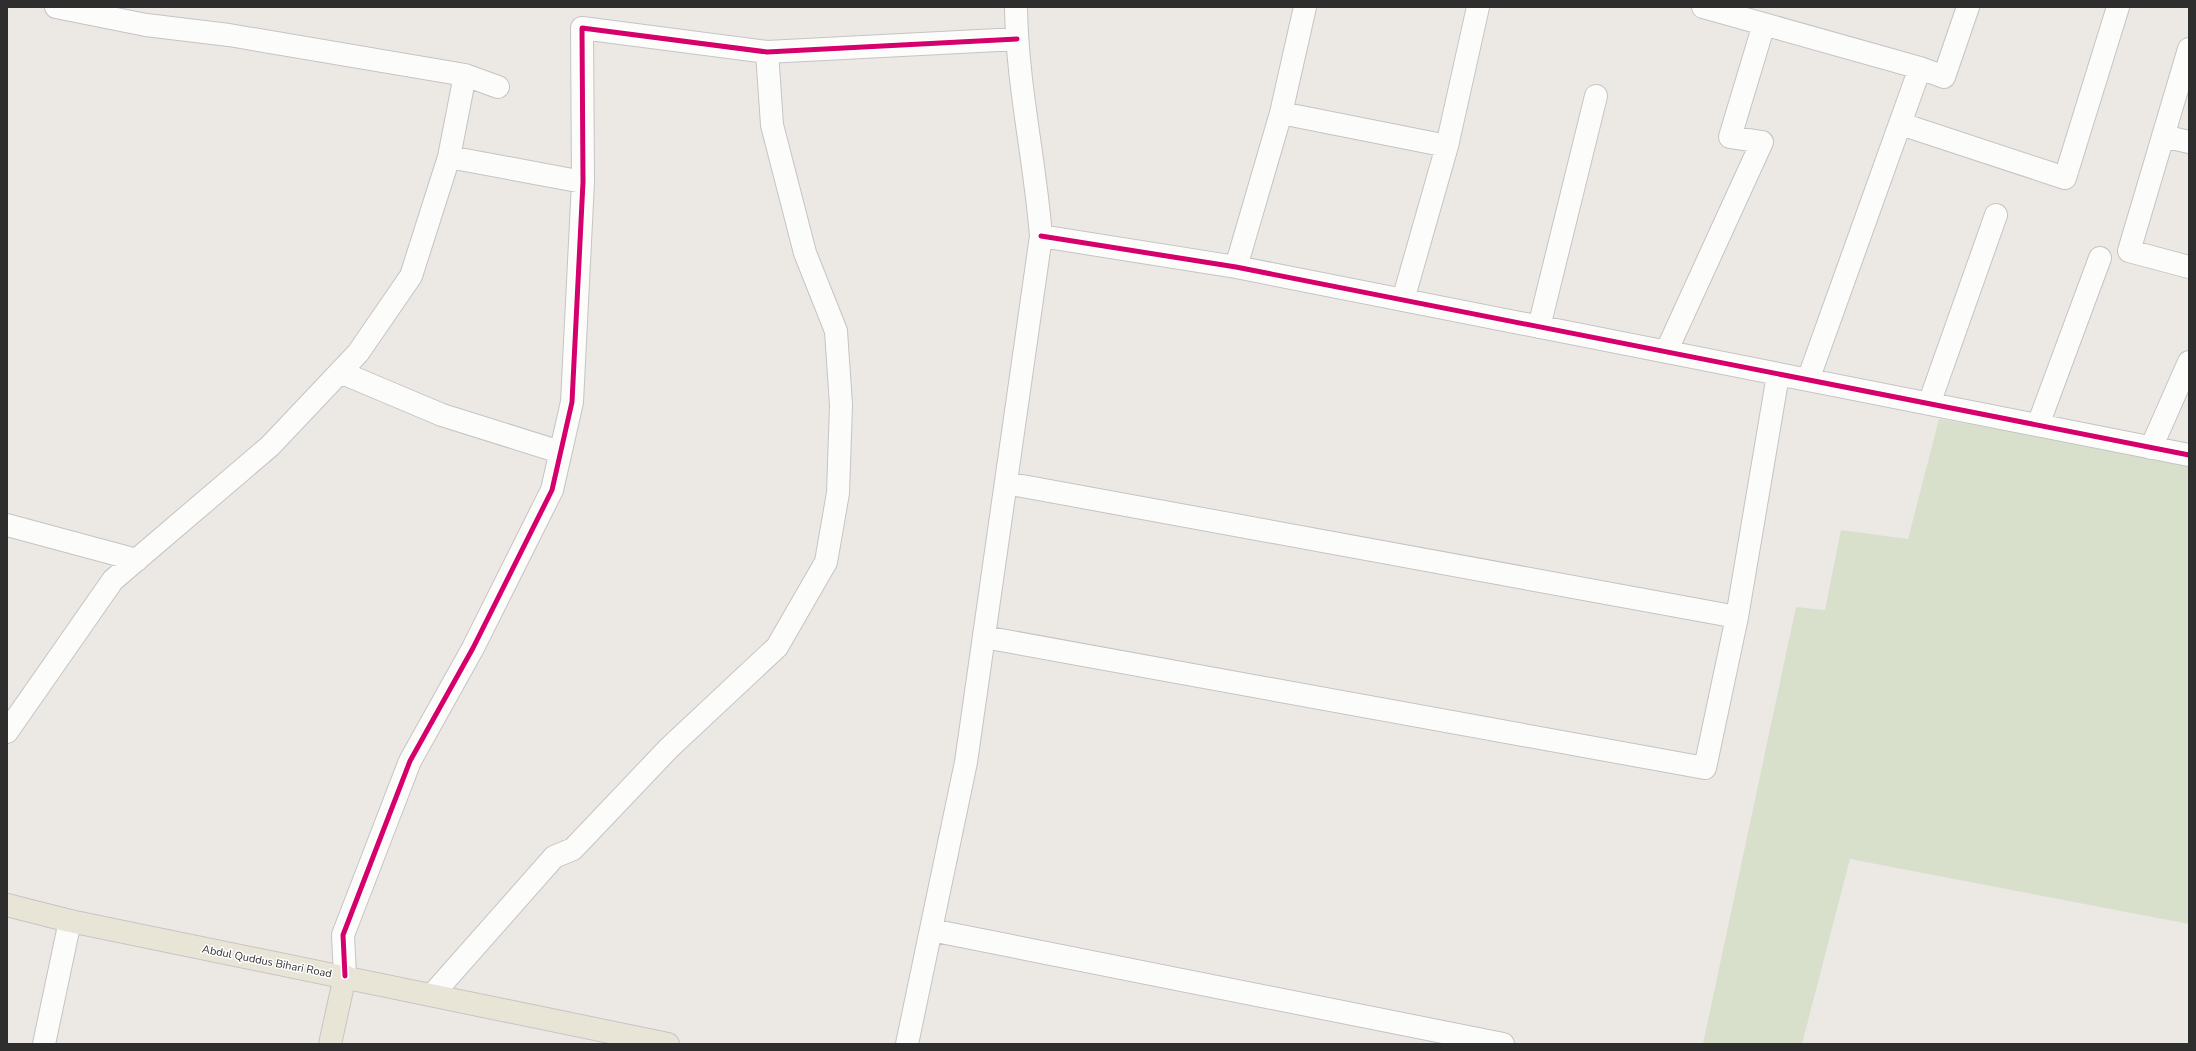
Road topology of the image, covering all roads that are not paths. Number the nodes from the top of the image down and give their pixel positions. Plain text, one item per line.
1 (56, 7) edge
2 (1016, 7) edge
3 (1305, 7) edge
4 (1478, 7) edge
5 (1703, 7) edge
6 (1968, 7) edge
7 (2118, 7) edge
8 (1764, 24) junction
9 (1016, 39) junction
10 (2189, 50) edge
11 (767, 52) junction
12 (1920, 68) junction
13 (465, 75) junction
14 (498, 87) dead end
15 (1596, 96) dead end
16 (1281, 113) junction
17 (1901, 124) junction
18 (2163, 136) junction
19 (2189, 142) edge
20 (1447, 146) junction
21 (449, 157) junction
22 (582, 182) junction
23 (1996, 215) dead end
24 (1041, 236) junction
25 (2100, 258) dead end
26 (1236, 267) junction
27 (2189, 267) edge
28 (1403, 300) junction
29 (1539, 327) junction
30 (1666, 352) junction
31 (2189, 361) edge
32 (340, 372) junction
33 (1778, 375) junction
34 (1808, 380) junction
35 (1929, 404) junction
36 (2038, 425) junction
37 (2151, 448) junction
38 (560, 452) junction
39 (2189, 455) edge
40 (1006, 483) junction
41 (7, 525) edge
42 (137, 560) junction
43 (1737, 617) junction
44 (984, 638) junction
45 (7, 732) edge
46 (7, 905) edge
47 (70, 921) junction
48 (930, 930) junction
49 (344, 976) junction
50 (432, 995) junction
51 (44, 1044) edge
52 (330, 1044) edge
53 (668, 1044) edge
54 (907, 1044) edge
55 (1503, 1044) edge

1 - 13 street
2 - 9 street
3 - 16 street
4 - 20 street
5 - 8 street
6 - 12 street
7 - 17 street
8 - 12 street
8 - 30 street
9 - 11 street
9 - 24 street
10 - 18 street
11 - 22 street
11 - 50 street
12 - 17 street
13 - 14 street
13 - 21 street
15 - 29 street
16 - 20 street
16 - 26 street
17 - 34 street
18 - 19 street
18 - 27 street
20 - 28 street
21 - 22 street
21 - 32 street
22 - 38 street
23 - 35 street
24 - 26 street
24 - 40 street
25 - 36 street
26 - 28 street
28 - 29 street
29 - 30 street
30 - 33 street
31 - 37 street
32 - 38 street
32 - 42 street
33 - 34 street
33 - 43 street
34 - 35 street
35 - 36 street
36 - 37 street
37 - 39 street
38 - 49 street
40 - 43 street
40 - 44 street
41 - 42 street
42 - 45 street
43 - 44 street
44 - 48 street
46 - 47 main road, Abdul Quddus Bihari Road
47 - 49 main road, Abdul Quddus Bihari Road
47 - 51 street
48 - 54 street
48 - 55 street
49 - 50 main road, Abdul Quddus Bihari Road
49 - 52 main road
50 - 53 main road, Abdul Quddus Bihari Road

